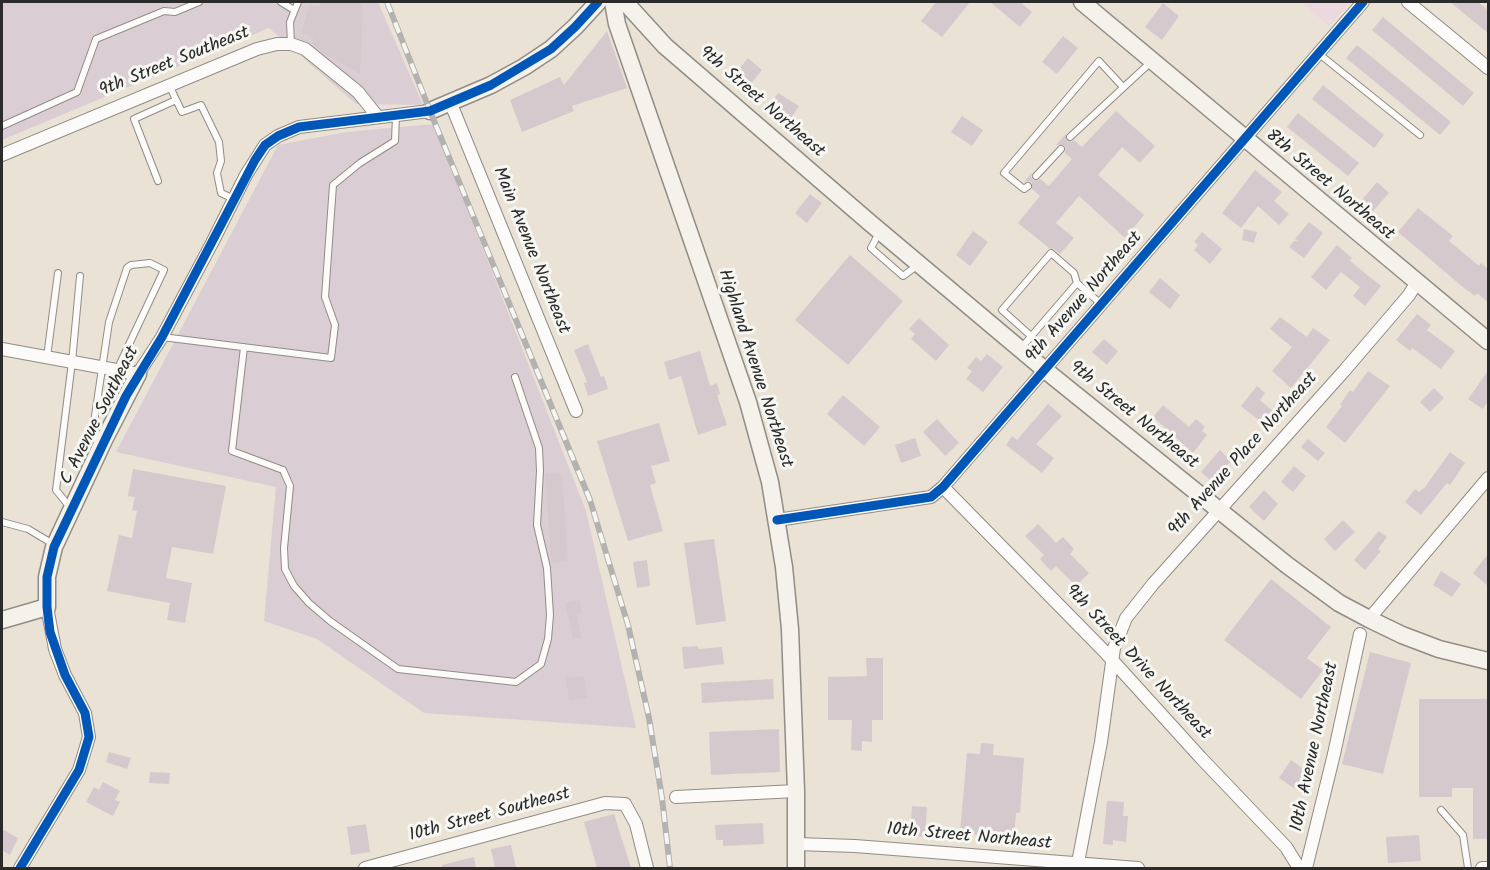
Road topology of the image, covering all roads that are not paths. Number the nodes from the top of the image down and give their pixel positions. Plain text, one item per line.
1 (199, 2) edge
2 (281, 2) edge
3 (297, 2) edge
4 (598, 2) edge
5 (613, 2) edge
6 (626, 2) edge
7 (1082, 2) edge
8 (1363, 2) edge
9 (1408, 2) edge
10 (294, 10) junction
11 (291, 44) junction
12 (1318, 53) junction
13 (1153, 60) junction
14 (1488, 68) edge
15 (169, 85) junction
16 (1123, 87) junction
17 (176, 100) junction
18 (451, 104) junction
19 (430, 111) joint
20 (396, 116) junction
21 (378, 117) junction
22 (2, 126) edge
23 (1420, 135) dead end
24 (1070, 137) dead end
25 (1246, 138) junction
26 (1061, 149) dead end
27 (2, 155) edge
28 (1036, 176) dead end
29 (158, 181) dead end
30 (1028, 186) dead end
31 (234, 200) junction
32 (58, 273) dead end
33 (80, 276) dead end
34 (1417, 282) junction
35 (1077, 283) junction
36 (1101, 304) junction
37 (162, 337) junction
38 (1488, 341) edge
39 (1026, 343) junction
40 (244, 347) junction
41 (2, 350) edge
42 (47, 357) junction
43 (72, 362) junction
44 (101, 367) junction
45 (117, 370) junction
46 (1045, 370) junction
47 (138, 374) junction
48 (515, 377) dead end
49 (576, 411) dead end
50 (101, 448) junction
51 (1488, 478) edge
52 (943, 487) junction
53 (72, 510) junction
54 (1219, 511) junction
55 (777, 520) junction
56 (2, 522) edge
57 (55, 545) junction
58 (47, 607) junction
59 (2, 620) edge
60 (1364, 627) junction
61 (1112, 660) junction
62 (1488, 661) edge
63 (796, 790) junction
64 (676, 796) dead end
65 (1441, 810) dead end
66 (796, 844) junction
67 (1077, 866) edge
68 (20, 868) edge
69 (365, 868) edge
70 (647, 868) edge
71 (796, 868) edge
72 (1138, 868) edge
73 (1299, 868) edge
74 (1306, 868) edge
75 (1468, 868) edge
76 (1482, 868) edge
77 (1488, 868) edge

1 - 22 lane
2 - 10 lane
3 - 10 lane
4 - 18 main road
5 - 55 main road, Highland Avenue Northeast
6 - 39 main road, 9th Street Northeast
7 - 13 main road, 8th Street Northeast
8 - 12 street, 9th Avenue Northeast
9 - 14 street
10 - 11 lane
11 - 15 street, 9th Street Southeast
11 - 21 street
12 - 23 lane
12 - 25 street, 9th Avenue Northeast
13 - 16 lane
13 - 25 main road, 8th Street Northeast
15 - 17 lane
15 - 27 street, 9th Street Southeast
16 - 24 lane
16 - 30 lane
17 - 29 lane
17 - 31 lane
18 - 19 main road
18 - 49 street, Main Avenue Northeast
19 - 20 street, C Avenue Southeast
20 - 21 street, C Avenue Southeast
20 - 40 lane
21 - 31 street, C Avenue Southeast
25 - 34 main road, 8th Street Northeast
25 - 36 street, 9th Avenue Northeast
26 - 28 lane
31 - 37 street, C Avenue Southeast
32 - 42 lane
33 - 43 lane
34 - 38 main road, 8th Street Northeast
34 - 54 street, 9th Avenue Place Northeast
35 - 36 lane
35 - 39 lane
35 - 39 lane
36 - 46 street, 9th Avenue Northeast
37 - 40 lane
37 - 47 street, C Avenue Southeast
39 - 46 main road, 9th Street Northeast
40 - 48 lane
41 - 42 street
42 - 43 street
43 - 44 street
43 - 53 lane
44 - 45 street
44 - 45 lane
44 - 50 lane
45 - 47 street
46 - 52 street, 9th Avenue Northeast
46 - 54 main road, 9th Street Northeast
47 - 50 main road, C Avenue Southeast
50 - 53 main road, C Avenue Southeast
51 - 60 street, 10th Avenue Northeast
52 - 55 street, 9th Avenue Northeast
52 - 61 street, 9th Street Drive Northeast
53 - 57 main road, C Avenue Southeast
54 - 60 main road, 9th Street Northeast
54 - 61 street, 9th Avenue Place Northeast
55 - 63 main road, Highland Avenue Northeast
56 - 57 lane
57 - 58 main road, C Avenue Southeast
58 - 59 main road
58 - 68 street, C Avenue Southeast
60 - 62 main road, 9th Street Northeast
60 - 74 street, 10th Avenue Northeast
61 - 67 street
61 - 73 street, 9th Street Drive Northeast
63 - 64 street
63 - 66 main road, Highland Avenue Northeast
65 - 75 lane
66 - 67 street, 10th Street Northeast
66 - 71 main road, Highland Avenue Northeast
67 - 72 street, 10th Street Northeast
69 - 70 street, 10th Street Southeast
76 - 77 street

